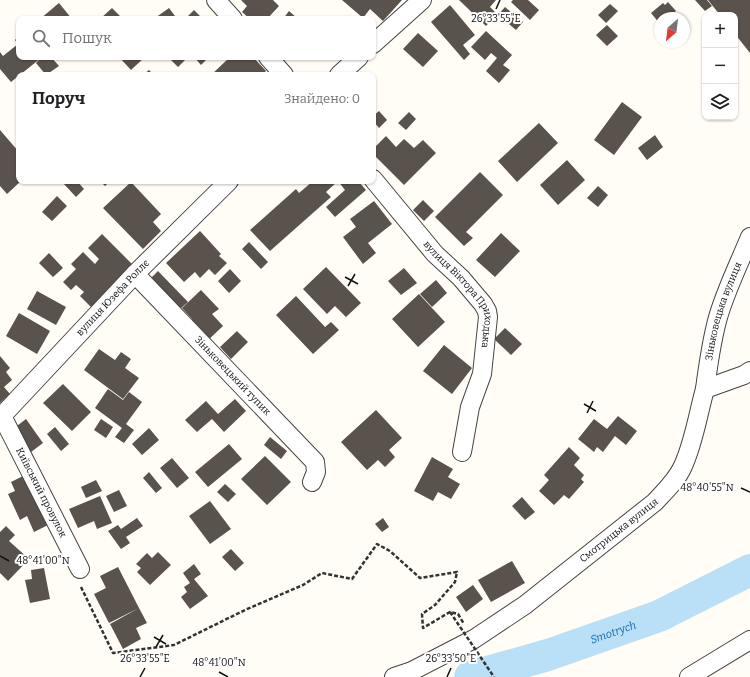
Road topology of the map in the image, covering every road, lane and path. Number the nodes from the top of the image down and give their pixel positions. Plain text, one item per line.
1 (216, 0) edge
2 (422, 0) edge
3 (230, 16) edge
4 (376, 41) edge
5 (271, 60) edge
6 (356, 60) edge
7 (281, 72) edge
8 (342, 72) edge
9 (376, 183) edge
10 (226, 184) edge
11 (750, 237) edge
12 (135, 274) junction
13 (750, 371) edge
14 (705, 389) junction
15 (1, 417) edge
16 (462, 452) dead end
17 (312, 482) dead end
18 (80, 569) joint
19 (450, 612) junction
20 (477, 637) junction
21 (750, 640) edge
22 (394, 677) edge
23 (494, 677) edge
24 (689, 677) edge

1 - 3 street
2 - 4 street
5 - 7 street
6 - 8 street
9 - 16 street, вулиця Віктора Приходька
10 - 12 street, вулиця Юзефа Роллє
11 - 14 street, Зіньковецька вулиця
12 - 15 street, вулиця Юзефа Роллє
12 - 17 street, Зіньковецький тупик
13 - 14 street
14 - 20 street, Смотрицька вулиця
15 - 18 street, Київський провулок
18 - 19 path
19 - 20 path
19 - 23 path, bridge
20 - 22 street, Смотрицька вулиця
21 - 24 street

